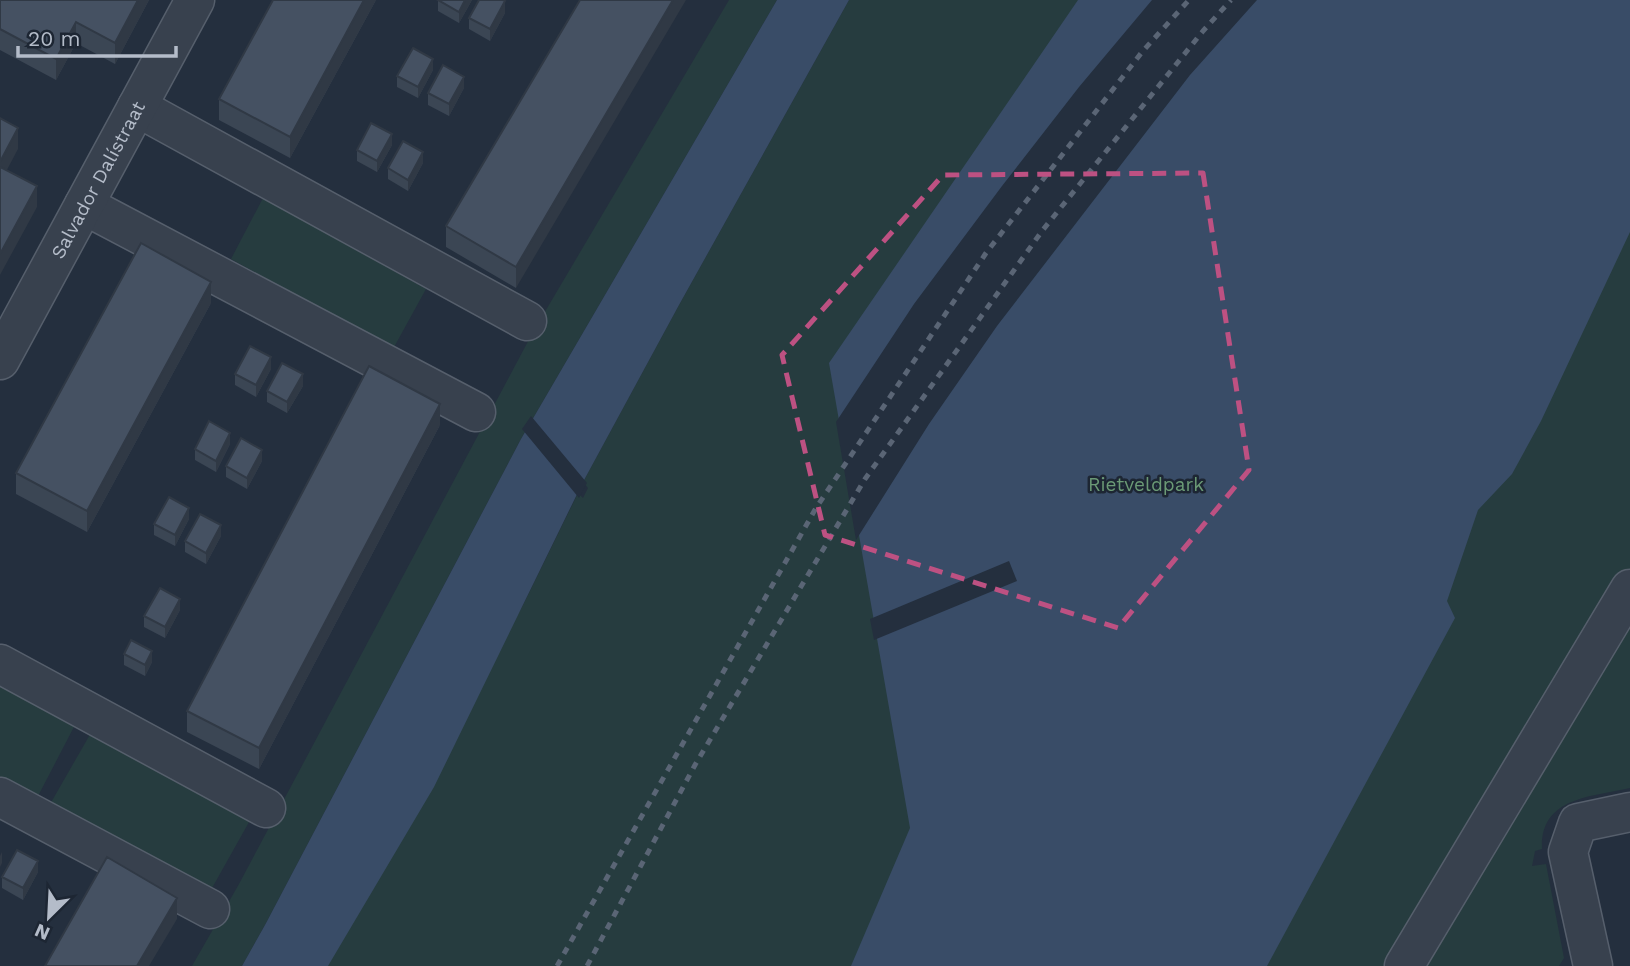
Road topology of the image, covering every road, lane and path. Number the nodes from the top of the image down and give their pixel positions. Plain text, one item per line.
1 (195, 0) edge
2 (137, 107) junction
3 (84, 205) junction
4 (527, 321) dead end
5 (0, 360) edge
6 (476, 412) dead end
7 (1630, 589) edge
8 (0, 664) edge
9 (0, 797) edge
10 (266, 808) dead end
11 (1630, 812) edge
12 (210, 909) dead end
13 (1404, 966) edge
14 (1592, 966) edge

1 - 2 street, Salvador Dalístraat
2 - 3 street, Salvador Dalístraat
2 - 4 street
3 - 5 street, Salvador Dalístraat
3 - 6 street
7 - 13 street
8 - 10 street
9 - 12 street
11 - 14 street

